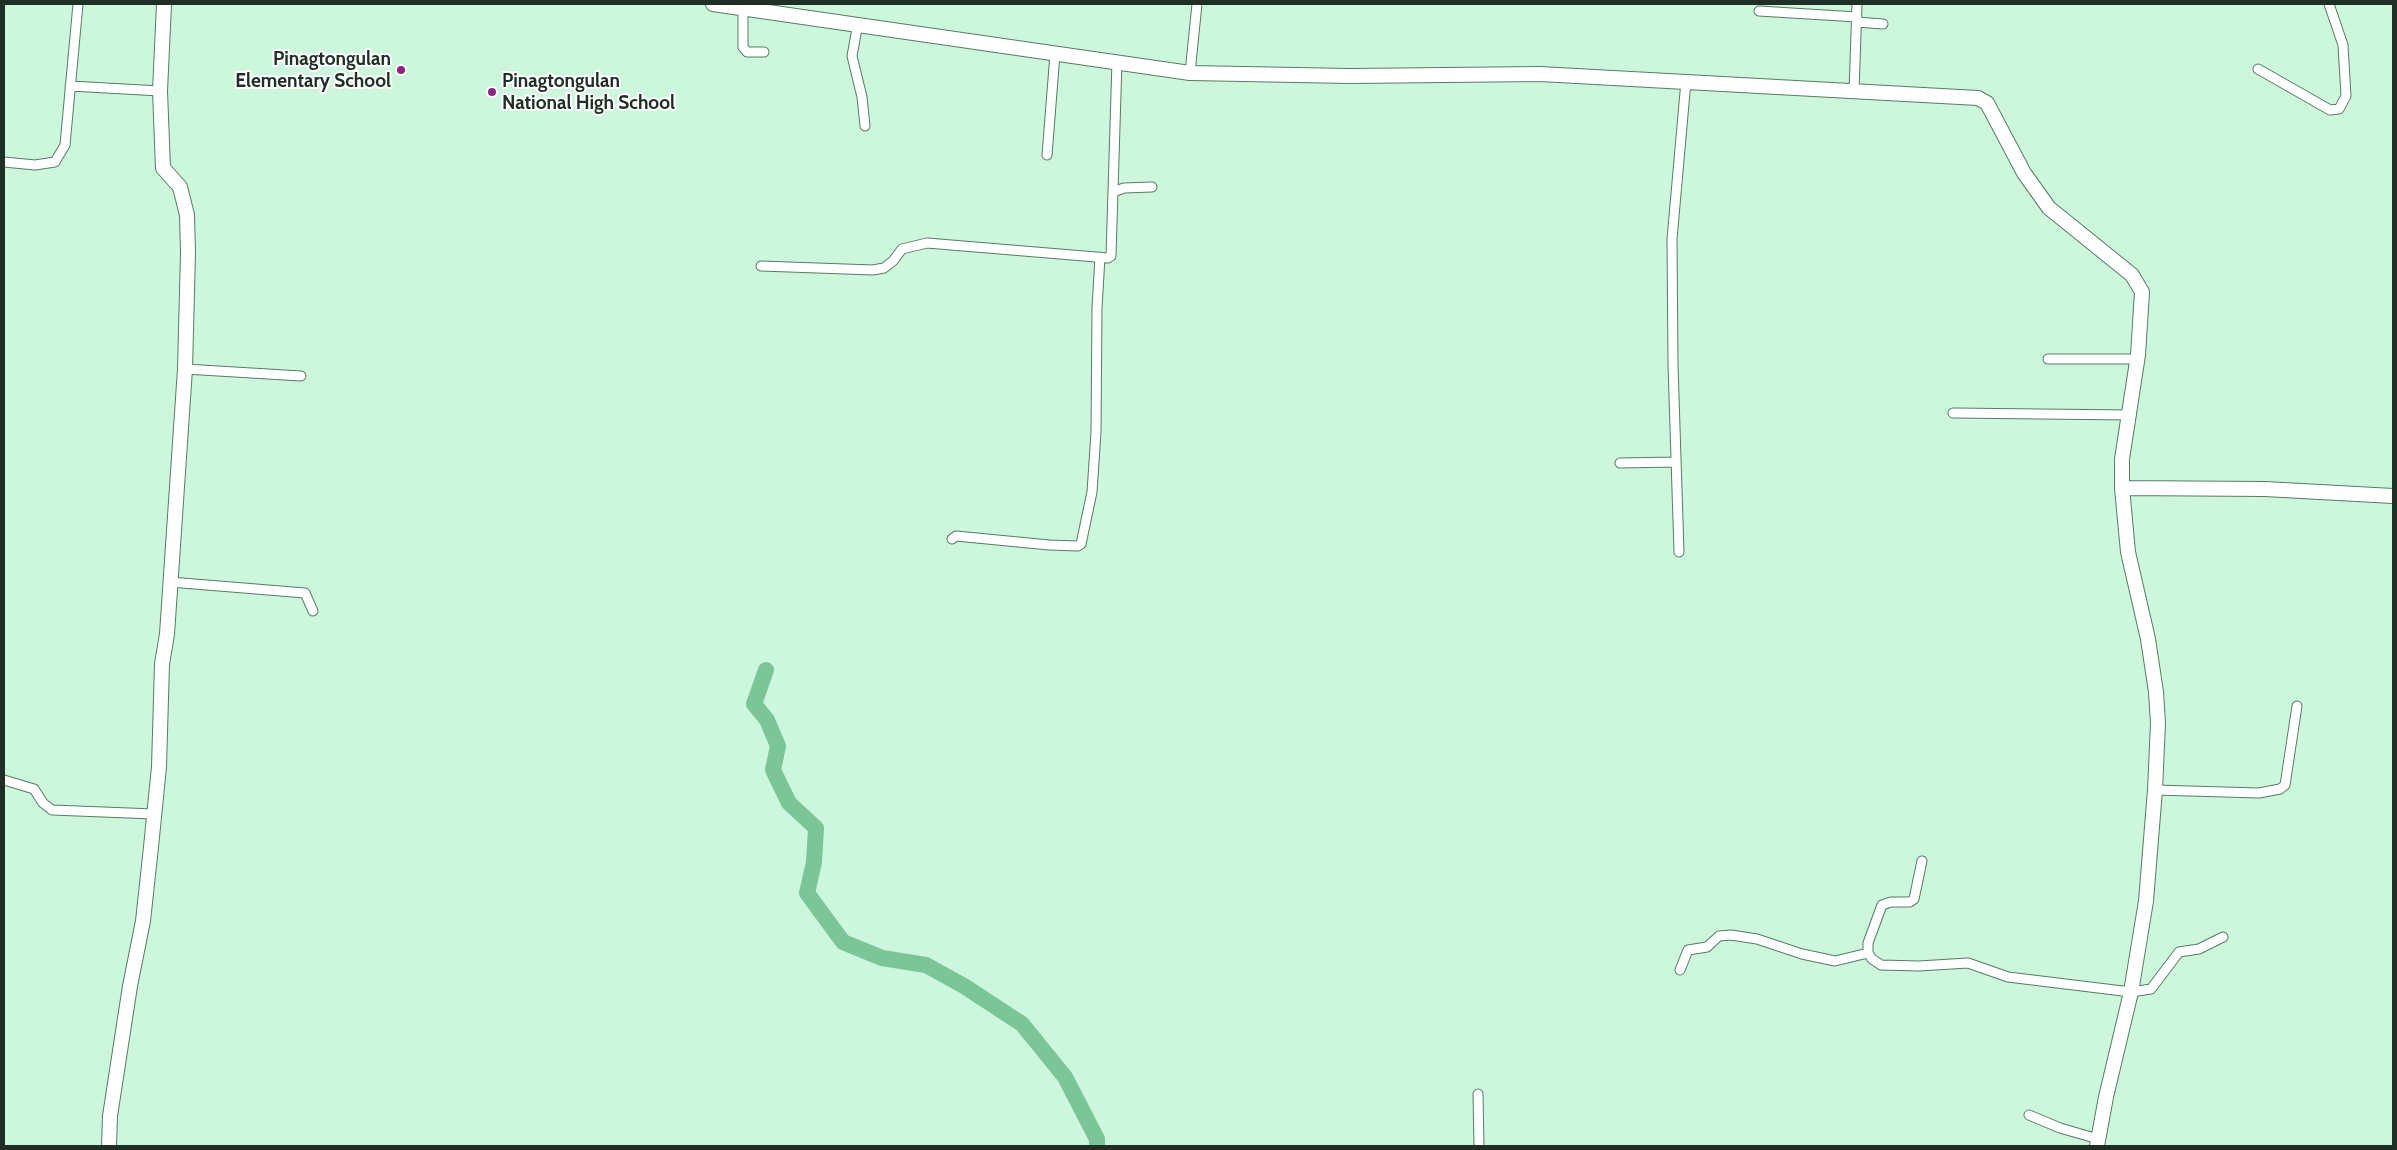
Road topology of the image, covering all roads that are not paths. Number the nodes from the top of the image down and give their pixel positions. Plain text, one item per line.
1 (78, 4) edge
2 (164, 4) edge
3 (714, 4) edge
4 (1197, 4) edge
5 (1857, 4) edge
6 (2329, 4) edge
7 (743, 9) junction
8 (1759, 11) dead end
9 (1857, 19) junction
10 (858, 24) junction
11 (1883, 24) dead end
12 (764, 52) dead end
13 (1055, 54) junction
14 (1117, 61) junction
15 (2258, 69) dead end
16 (1190, 73) junction
17 (1686, 81) junction
18 (70, 86) junction
19 (160, 91) junction
20 (1854, 92) junction
21 (865, 126) dead end
22 (1047, 155) dead end
23 (4, 162) edge
24 (1152, 187) dead end
25 (1113, 192) junction
26 (1100, 257) junction
27 (761, 266) dead end
28 (2048, 359) dead end
29 (2138, 359) junction
30 (184, 369) junction
31 (301, 376) dead end
32 (1953, 413) dead end
33 (2131, 415) junction
34 (1676, 462) junction
35 (1620, 463) dead end
36 (2122, 488) junction
37 (2393, 496) edge
38 (952, 539) dead end
39 (1679, 552) dead end
40 (170, 582) junction
41 (313, 612) dead end
42 (2297, 706) dead end
43 (4, 780) edge
44 (2155, 790) junction
45 (154, 814) junction
46 (1922, 861) dead end
47 (2222, 937) dead end
48 (1868, 953) junction
49 (1680, 970) dead end
50 (2131, 992) junction
51 (1478, 1094) dead end
52 (2029, 1116) dead end
53 (2098, 1142) edge
54 (109, 1146) edge
55 (1479, 1146) edge

1 - 18 street
2 - 19 street
3 - 7 street
4 - 16 street
5 - 9 street
6 - 15 street
7 - 10 street
7 - 12 street
8 - 9 street
9 - 11 street
9 - 20 street
10 - 13 street
10 - 21 street
13 - 14 street
13 - 22 street
14 - 16 street
14 - 25 street
16 - 17 street
17 - 20 street
17 - 34 street
18 - 19 street
18 - 23 street
19 - 30 street
20 - 29 street
24 - 25 street
25 - 26 street
26 - 27 street
26 - 38 street
28 - 29 street
29 - 33 street
30 - 31 street
30 - 40 street
32 - 33 street
33 - 36 street
34 - 35 street
34 - 39 street
36 - 37 street
36 - 44 street
40 - 41 street
40 - 45 street
42 - 44 street
43 - 45 street
44 - 50 street
45 - 54 street
46 - 48 street
47 - 50 street
48 - 49 street
48 - 50 street
50 - 53 street
51 - 55 street
52 - 53 street

